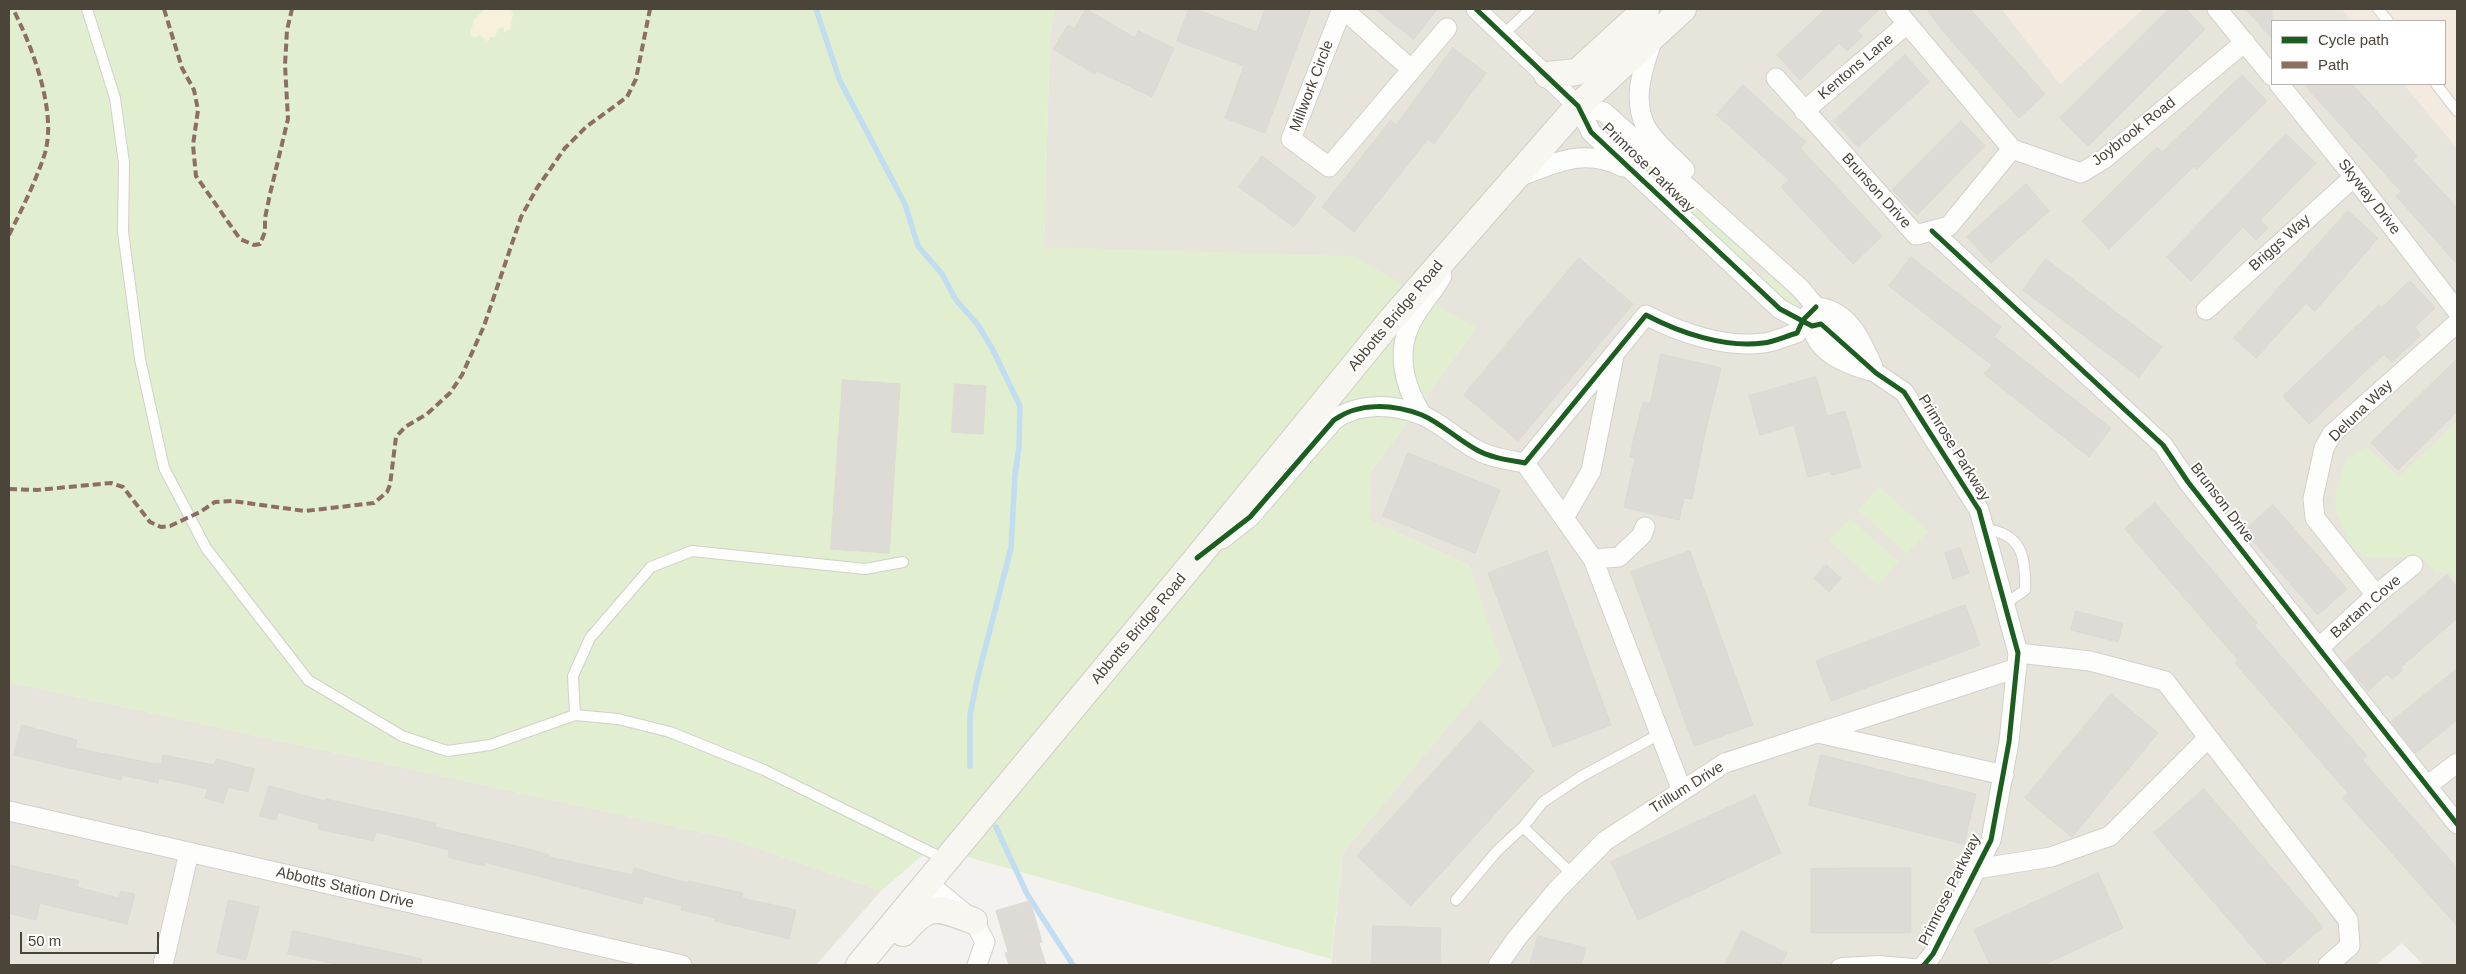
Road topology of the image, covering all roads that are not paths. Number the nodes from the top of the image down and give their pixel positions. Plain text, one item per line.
1 (87, 9) edge
2 (1343, 9) edge
3 (1476, 9) edge
4 (1528, 9) edge
5 (1646, 9) edge
6 (1683, 9) edge
7 (1895, 9) edge
8 (2217, 9) edge
9 (2378, 9) edge
10 (2387, 20) edge
11 (1907, 24) junction
12 (1447, 28) dead end
13 (1503, 34) junction
14 (1654, 36) junction
15 (2245, 42) junction
16 (1411, 69) junction
17 (1547, 75) junction
18 (2271, 75) edge
19 (1776, 78) dead end
20 (2280, 85) edge
21 (2437, 85) edge
22 (1578, 106) junction
23 (1804, 111) junction
24 (2457, 111) edge
25 (2012, 150) junction
26 (1635, 173) junction
27 (2354, 177) junction
28 (1514, 178) junction
29 (1697, 196) junction
30 (1932, 231) junction
31 (1460, 241) junction
32 (1766, 257) junction
33 (1747, 279) junction
34 (2206, 310) dead end
35 (2457, 312) edge
36 (1810, 318) junction
37 (2457, 323) edge
38 (1614, 354) junction
39 (1876, 373) junction
40 (1422, 415) junction
41 (1525, 462) junction
42 (1564, 518) junction
43 (1645, 527) dead end
44 (1984, 529) junction
45 (1198, 558) junction
46 (1593, 560) junction
47 (902, 562) dead end
48 (2413, 565) dead end
49 (2376, 595) junction
50 (2005, 604) junction
51 (2319, 648) junction
52 (2018, 660) junction
53 (575, 715) junction
54 (1818, 733) junction
55 (1660, 734) junction
56 (2208, 738) junction
57 (2457, 763) edge
58 (2004, 775) junction
59 (2427, 786) junction
60 (1682, 791) junction
61 (9, 811) edge
62 (2457, 824) edge
63 (1523, 827) junction
64 (189, 852) junction
65 (946, 861) junction
66 (1976, 869) junction
67 (1572, 874) junction
68 (928, 883) junction
69 (1456, 900) dead end
70 (974, 921) junction
71 (163, 965) edge
72 (682, 965) edge
73 (859, 965) edge
74 (878, 965) edge
75 (977, 965) edge
76 (1498, 965) edge
77 (1837, 965) edge
78 (1924, 965) edge
79 (2328, 965) edge

1 - 53 lane
2 - 16 street, Millwork Circle
2 - 16 street, Millwork Circle
3 - 13 street
4 - 13 lane
5 - 17 main road
6 - 14 main road, Abbotts Bridge Road
7 - 11 street
8 - 15 street
9 - 10 lane
11 - 23 street, Kentons Lane
11 - 25 street
12 - 16 street, Millwork Circle
13 - 17 street
14 - 22 main road, Abbotts Bridge Road
14 - 29 street
15 - 18 street
15 - 25 street, Joybrook Road
17 - 22 street
19 - 23 street, Brunson Drive
20 - 27 street, Skyway Drive
21 - 24 lane
22 - 26 street, Primrose Parkway
22 - 28 main road, Abbotts Bridge Road
22 - 29 street, Primrose Parkway
23 - 30 street, Brunson Drive
25 - 30 street
26 - 28 street
26 - 33 street, Primrose Parkway
27 - 34 street, Briggs Way
27 - 35 street, Skyway Drive
28 - 31 main road, Abbotts Bridge Road
29 - 32 street, Primrose Parkway
30 - 51 street, Brunson Drive
31 - 40 street
31 - 45 main road, Abbotts Bridge Road
32 - 33 street
32 - 36 street, Primrose Parkway
33 - 36 street, Primrose Parkway
36 - 38 street
36 - 39 street, Primrose Parkway
36 - 39 street, Primrose Parkway
37 - 49 street, Deluna Way
38 - 41 street
38 - 42 street
39 - 44 street, Primrose Parkway
40 - 41 street
40 - 45 street
41 - 42 street
42 - 46 street
43 - 46 street
44 - 50 street, Primrose Parkway
44 - 50 lane
45 - 65 main road, Abbotts Bridge Road
46 - 55 street
47 - 53 lane
48 - 49 street, Bartam Cove
49 - 51 street, Bartam Cove
50 - 52 street, Primrose Parkway
51 - 59 street, Brunson Drive
52 - 54 street, Trillum Drive
52 - 56 street
52 - 58 street, Primrose Parkway
53 - 65 lane
54 - 58 street
54 - 60 street, Trillum Drive
55 - 60 street
55 - 63 lane
56 - 66 street
56 - 79 street
57 - 59 street
58 - 66 street, Primrose Parkway
59 - 62 street, Brunson Drive
60 - 67 street, Trillum Drive
61 - 64 street, Abbotts Station Drive
63 - 67 lane
63 - 69 lane
64 - 71 street
64 - 72 street, Abbotts Station Drive
65 - 68 main road, Abbotts Bridge Road
65 - 70 street
66 - 78 street, Primrose Parkway
67 - 76 street, Trillum Drive
68 - 70 street
68 - 73 main road, Abbotts Bridge Road
70 - 74 main road
70 - 75 street
77 - 78 lane

